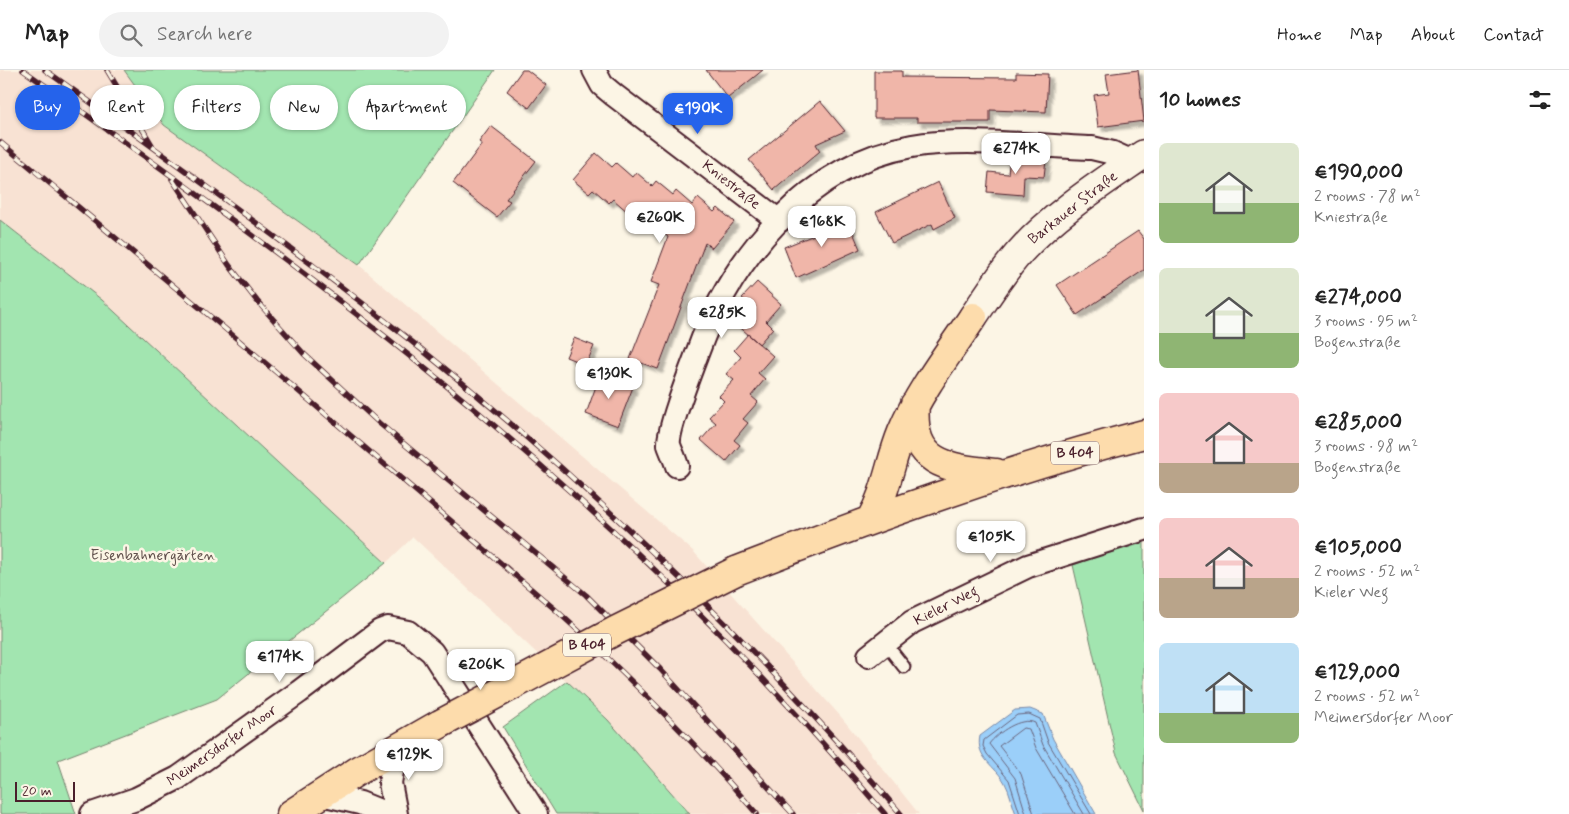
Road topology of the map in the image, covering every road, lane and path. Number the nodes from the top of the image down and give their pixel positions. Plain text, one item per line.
1 (594, 70) edge
2 (1139, 158) edge
3 (779, 221) junction
4 (973, 317) joint
5 (915, 404) junction
6 (1144, 434) edge
7 (677, 466) dead end
8 (1007, 474) junction
9 (871, 519) junction
10 (1144, 530) edge
11 (877, 649) joint
12 (904, 667) dead end
13 (396, 749) junction
14 (321, 794) junction
15 (92, 814) edge
16 (291, 814) edge
17 (386, 814) edge
18 (396, 814) edge
19 (536, 814) edge

1 - 3 street, Kniestraße
2 - 3 street
2 - 4 street, Barkauer Straße
3 - 7 street
4 - 5 main road
5 - 8 main road
5 - 9 main road
6 - 8 main road, B 404
8 - 9 main road, B 404
9 - 13 main road, B 404, bridge
10 - 11 street, Kieler Weg
11 - 12 lane
13 - 14 main road, B 404
13 - 18 street
14 - 16 main road, B 404
14 - 17 street
15 - 19 street, Meimersdorfer Moor

